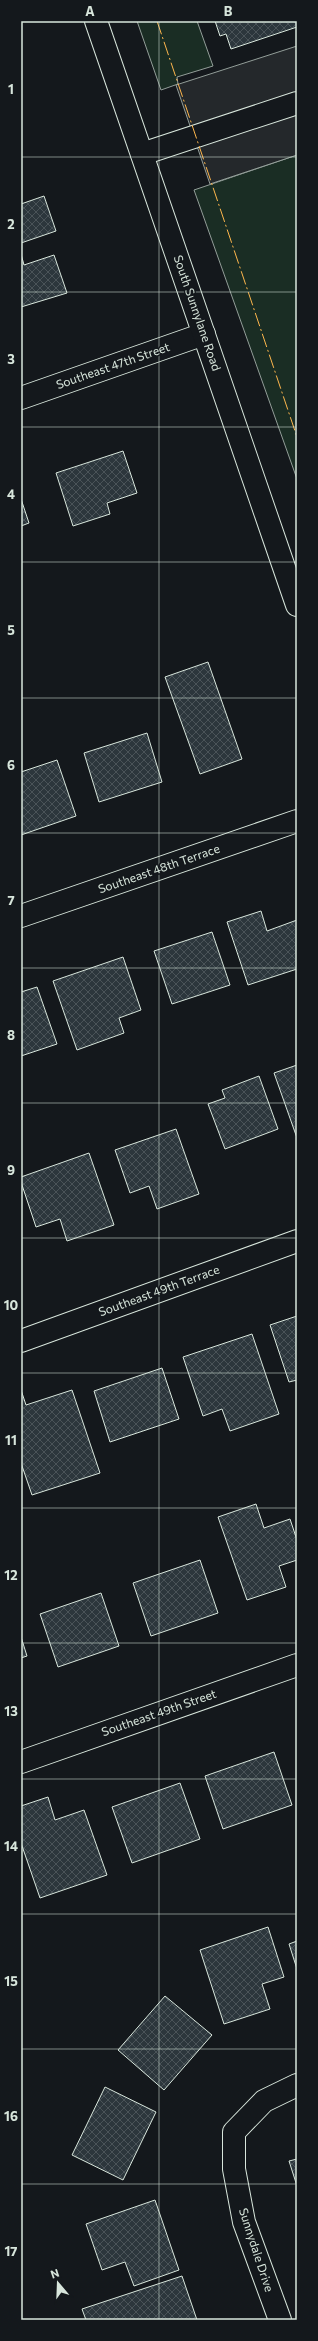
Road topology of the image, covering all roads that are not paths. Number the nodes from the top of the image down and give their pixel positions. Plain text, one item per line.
1 (96, 21) edge
2 (297, 103) edge
3 (142, 154) junction
4 (204, 334) junction
5 (21, 398) edge
6 (297, 605) edge
7 (297, 821) edge
8 (21, 916) edge
9 (297, 1241) edge
10 (21, 1341) edge
11 (297, 1665) edge
12 (21, 1762) edge
13 (297, 2085) edge
14 (280, 2320) edge

1 - 3 street, South Sunnylane Road
2 - 3 street
3 - 4 street, South Sunnylane Road
4 - 5 street, Southeast 47th Street
4 - 6 street, South Sunnylane Road
7 - 8 street, Southeast 48th Terrace
9 - 10 street, Southeast 49th Terrace
11 - 12 street, Southeast 49th Street
13 - 14 street, Sunnydale Drive

